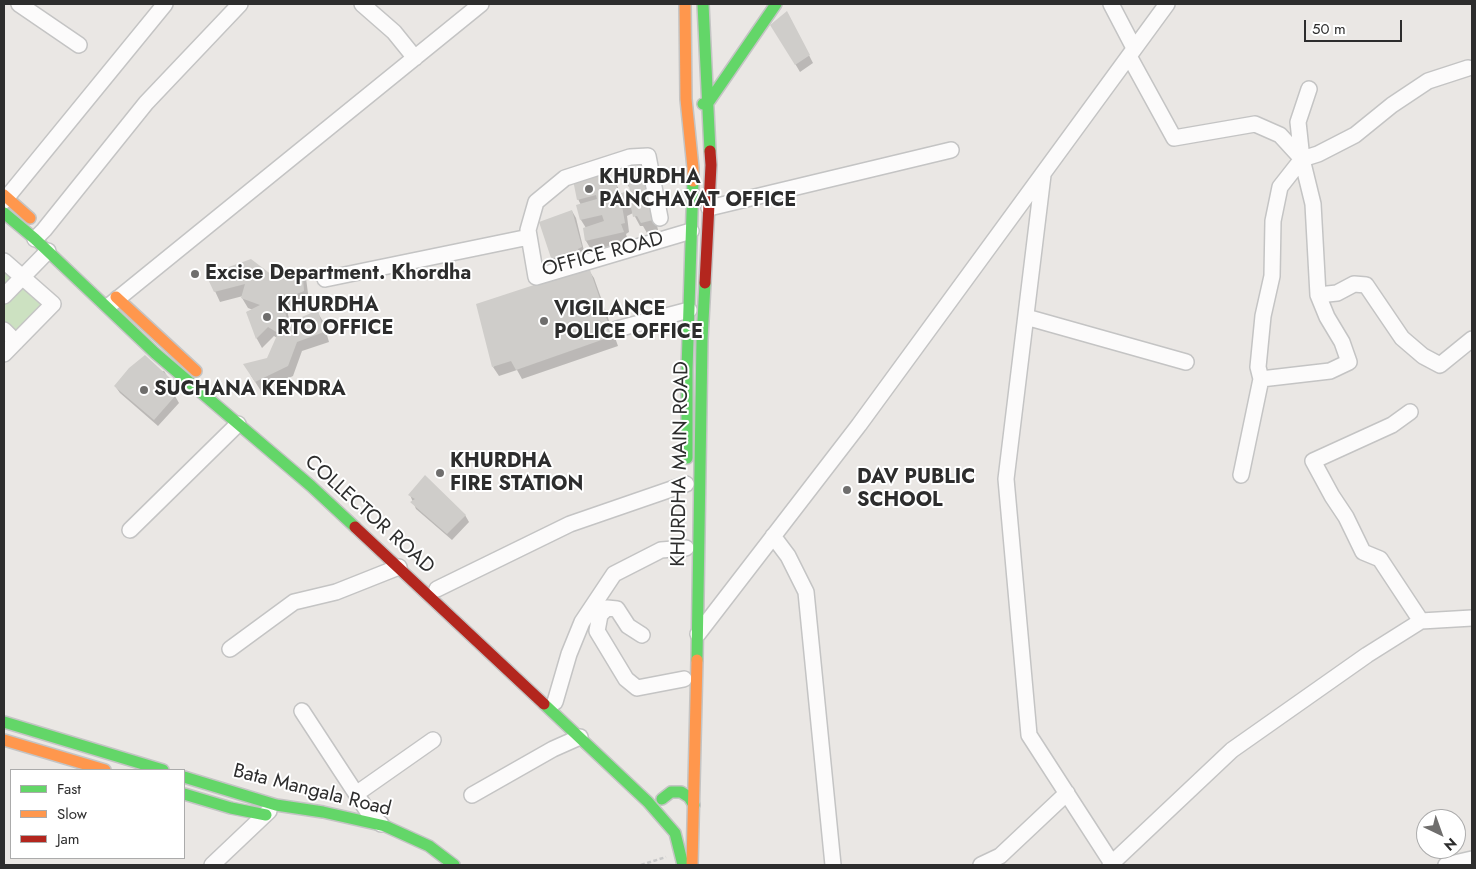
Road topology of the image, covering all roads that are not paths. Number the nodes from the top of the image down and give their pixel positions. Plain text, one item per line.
1 (19, 4) edge
2 (240, 4) edge
3 (362, 4) edge
4 (481, 4) edge
5 (685, 4) edge
6 (703, 4) edge
7 (776, 4) edge
8 (1111, 4) edge
9 (1167, 4) edge
10 (163, 5) edge
11 (79, 45) dead end
12 (1132, 52) junction
13 (415, 58) junction
14 (1468, 68) dead end
15 (1309, 89) dead end
16 (708, 103) junction
17 (686, 107) junction
18 (951, 150) dead end
19 (1302, 159) junction
20 (1043, 172) junction
21 (5, 198) edge
22 (709, 208) junction
23 (4, 213) edge
24 (660, 218) dead end
25 (691, 230) junction
26 (43, 235) junction
27 (529, 238) junction
28 (48, 252) junction
29 (4, 261) edge
30 (22, 277) junction
31 (325, 279) dead end
32 (104, 286) dead end
33 (1318, 295) junction
34 (4, 296) edge
35 (112, 303) junction
36 (689, 310) junction
37 (1026, 317) junction
38 (617, 329) dead end
39 (4, 330) edge
40 (1472, 339) edge
41 (16, 342) junction
42 (4, 354) edge
43 (1186, 362) dead end
44 (203, 377) dead end
45 (1261, 379) junction
46 (1410, 412) dead end
47 (239, 417) junction
48 (1241, 475) dead end
49 (686, 479) joint
50 (130, 530) dead end
51 (370, 534) junction
52 (773, 536) junction
53 (686, 548) dead end
54 (399, 567) junction
55 (437, 589) junction
56 (1472, 618) edge
57 (1420, 621) junction
58 (698, 634) junction
59 (642, 635) dead end
60 (230, 649) dead end
61 (684, 679) dead end
62 (555, 702) junction
63 (302, 711) dead end
64 (4, 722) edge
65 (580, 737) junction
66 (4, 740) edge
67 (433, 740) dead end
68 (102, 769) edge
69 (161, 769) edge
70 (185, 776) edge
71 (1067, 793) junction
72 (185, 794) edge
73 (356, 794) junction
74 (472, 795) dead end
75 (662, 799) junction
76 (694, 805) junction
77 (271, 810) junction
78 (661, 815) junction
79 (294, 819) dead end
80 (694, 824) junction
81 (331, 826) dead end
82 (385, 826) junction
83 (675, 833) junction
84 (1472, 859) edge
85 (429, 861) dead end
86 (212, 865) edge
87 (454, 865) edge
88 (683, 865) edge
89 (692, 865) edge
90 (833, 865) edge
91 (981, 865) edge
92 (1112, 865) edge
93 (1446, 865) edge

1 - 11 street
2 - 26 street
3 - 13 street
4 - 13 street
5 - 17 main road, KHURDHA MAIN ROAD
6 - 16 main road, KHURDHA MAIN ROAD
7 - 16 main road
8 - 12 street
9 - 12 street
10 - 21 street
12 - 19 street
12 - 20 street
13 - 35 street
14 - 19 street
15 - 19 street
16 - 17 main road
16 - 22 main road, KHURDHA MAIN ROAD
17 - 25 main road, KHURDHA MAIN ROAD
18 - 22 street
19 - 33 street
19 - 45 street
20 - 37 street
20 - 52 street
21 - 26 main road, COLLECTOR ROAD
22 - 58 main road, KHURDHA MAIN ROAD
23 - 26 main road, COLLECTOR ROAD
24 - 27 street, OFFICE ROAD
25 - 27 street, OFFICE ROAD
25 - 36 main road, KHURDHA MAIN ROAD
26 - 28 main road, COLLECTOR ROAD
27 - 31 street
28 - 30 street
28 - 35 main road, COLLECTOR ROAD
29 - 30 street
30 - 34 street
30 - 41 street
32 - 35 main road, COLLECTOR ROAD
33 - 40 street
33 - 45 street
35 - 44 main road, COLLECTOR ROAD
35 - 47 main road, COLLECTOR ROAD
36 - 38 street
36 - 49 main road, KHURDHA MAIN ROAD
37 - 43 street
37 - 71 street
39 - 41 street
41 - 42 street
45 - 48 street
46 - 57 street
47 - 50 street
47 - 51 main road, COLLECTOR ROAD
49 - 55 street
51 - 54 main road, COLLECTOR ROAD
51 - 55 main road, COLLECTOR ROAD
52 - 58 street
52 - 90 street
53 - 62 street
54 - 60 street
54 - 65 main road, COLLECTOR ROAD
55 - 62 main road, COLLECTOR ROAD
56 - 57 street
57 - 92 street
58 - 76 main road, KHURDHA MAIN ROAD
59 - 61 street
62 - 75 main road, COLLECTOR ROAD
63 - 73 street
64 - 69 main road
65 - 74 street
65 - 78 main road, COLLECTOR ROAD
66 - 68 main road
67 - 73 street
70 - 77 main road, Bata Mangala Road
71 - 91 street
71 - 92 street
72 - 77 main road, Bata Mangala Road
73 - 82 street
75 - 76 main road
75 - 78 main road
76 - 80 main road, KHURDHA MAIN ROAD
77 - 79 main road, Bata Mangala Road
77 - 82 main road, Bata Mangala Road
77 - 86 street
78 - 83 main road, COLLECTOR ROAD
80 - 83 main road
80 - 89 main road, KHURDHA MAIN ROAD
81 - 85 main road, Bata Mangala Road
82 - 87 main road, Bata Mangala Road
83 - 88 main road, COLLECTOR ROAD
84 - 93 street

